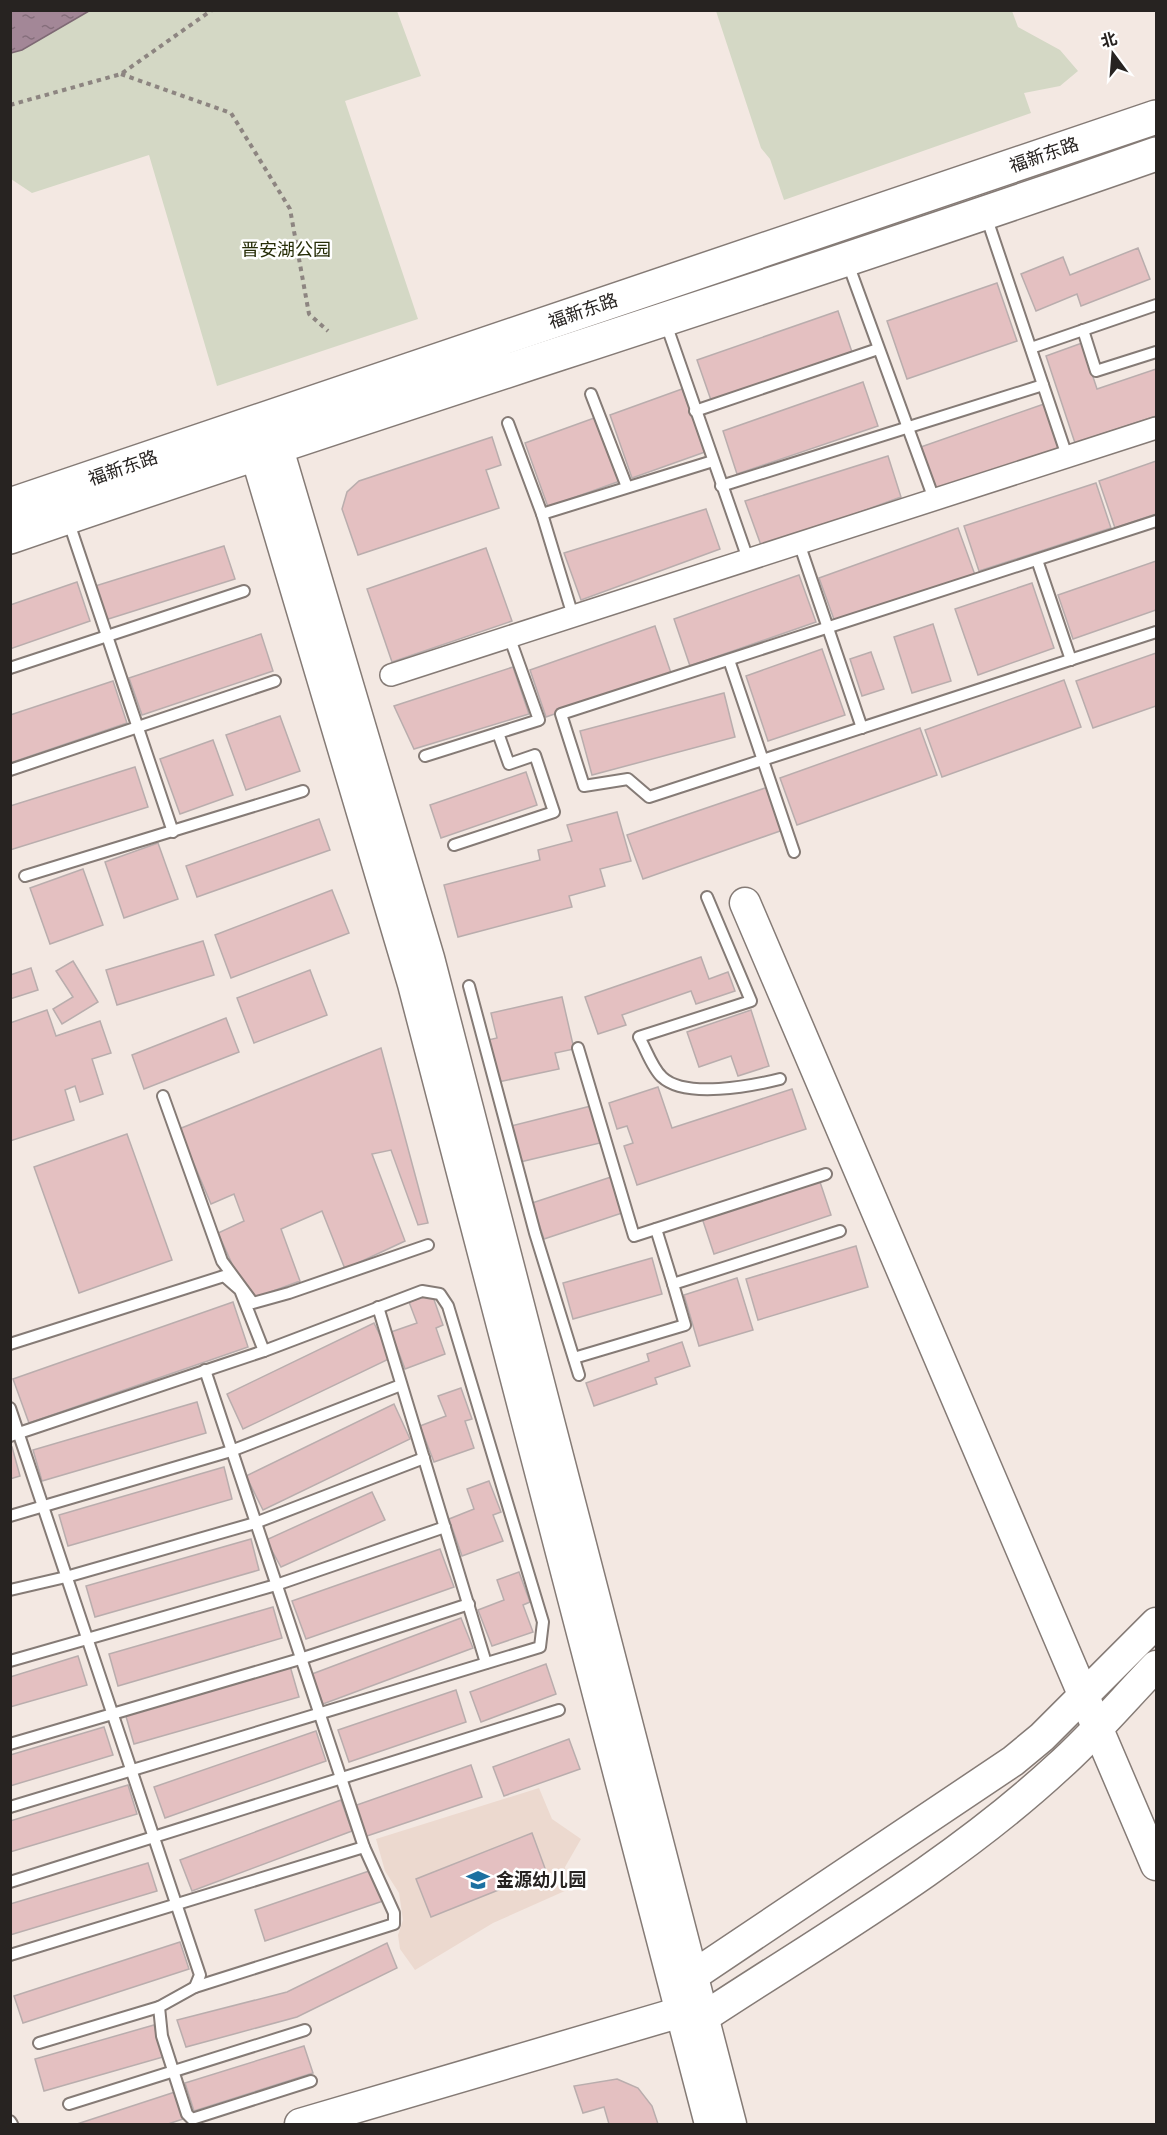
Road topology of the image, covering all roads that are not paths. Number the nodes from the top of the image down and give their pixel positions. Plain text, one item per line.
1 (1156, 117) edge
2 (1156, 154) edge
3 (985, 213) junction
4 (847, 261) junction
5 (1156, 305) edge
6 (665, 321) junction
7 (1083, 330) junction
8 (1031, 348) junction
9 (878, 349) junction
10 (1156, 352) edge
11 (1043, 385) junction
12 (591, 394) dead end
13 (695, 411) junction
14 (508, 423) dead end
15 (907, 427) junction
16 (1156, 428) edge
17 (262, 436) junction
18 (1067, 456) junction
19 (713, 461) junction
20 (721, 486) junction
21 (627, 487) junction
22 (934, 499) junction
23 (10, 506) edge
24 (542, 514) junction
25 (67, 517) junction
26 (1156, 521) edge
27 (10, 537) edge
28 (799, 543) junction
29 (748, 559) junction
30 (1037, 560) junction
31 (244, 591) dead end
32 (573, 616) junction
33 (829, 628) junction
34 (1156, 632) edge
35 (107, 636) junction
36 (509, 636) junction
37 (729, 660) junction
38 (1071, 660) junction
39 (10, 669) edge
40 (391, 675) dead end
41 (275, 681) dead end
42 (138, 727) junction
43 (862, 728) junction
44 (498, 733) junction
45 (425, 756) dead end
46 (762, 760) junction
47 (10, 770) edge
48 (303, 791) dead end
49 (173, 832) junction
50 (454, 845) dead end
51 (794, 852) dead end
52 (25, 876) dead end
53 (707, 897) dead end
54 (745, 903) dead end
55 (469, 986) dead end
56 (578, 1048) dead end
57 (780, 1079) dead end
58 (162, 1096) dead end
59 (826, 1174) dead end
60 (656, 1229) junction
61 (840, 1231) dead end
62 (428, 1245) dead end
63 (673, 1284) junction
64 (378, 1307) junction
65 (10, 1344) edge
66 (264, 1351) junction
67 (574, 1358) junction
68 (205, 1370) junction
69 (579, 1375) dead end
70 (401, 1385) junction
71 (10, 1408) edge
72 (15, 1434) edge
73 (231, 1451) junction
74 (424, 1458) junction
75 (43, 1507) junction
76 (10, 1516) edge
77 (255, 1523) junction
78 (445, 1527) junction
79 (66, 1577) junction
80 (276, 1585) junction
81 (10, 1590) edge
82 (469, 1604) junction
83 (1156, 1623) edge
84 (87, 1640) junction
85 (300, 1659) junction
86 (10, 1661) edge
87 (486, 1663) junction
88 (1156, 1666) edge
89 (1083, 1696) junction
90 (559, 1710) dead end
91 (111, 1713) junction
92 (318, 1713) junction
93 (1097, 1727) junction
94 (10, 1744) edge
95 (129, 1771) junction
96 (340, 1779) junction
97 (10, 1807) edge
98 (152, 1838) junction
99 (364, 1847) junction
100 (1156, 1865) edge
101 (10, 1882) edge
102 (175, 1905) junction
103 (10, 1955) edge
104 (694, 1975) junction
105 (195, 1987) junction
106 (159, 2007) junction
107 (692, 2015) junction
108 (305, 2030) dead end
109 (39, 2043) dead end
110 (174, 2071) junction
111 (311, 2081) dead end
112 (69, 2104) dead end
113 (300, 2124) edge
114 (710, 2124) edge
115 (731, 2124) edge

1 - 17 main road, 福新东路
2 - 3 main road, 福新东路
3 - 4 main road, 福新东路
3 - 8 lane
4 - 6 main road, 福新东路
4 - 9 lane
5 - 7 lane
6 - 13 lane
6 - 17 main road, 福新东路
7 - 8 lane
7 - 10 lane
8 - 11 lane
9 - 13 lane
9 - 15 lane
11 - 15 lane
11 - 18 lane
12 - 21 lane
13 - 19 lane
14 - 24 lane
15 - 20 lane
15 - 22 lane
16 - 18 street
17 - 23 main road, 福新东路
17 - 25 main road, 福新东路
17 - 104 main road
17 - 107 main road
18 - 22 street
19 - 20 lane
19 - 21 lane
20 - 29 lane
21 - 24 lane
22 - 28 street
24 - 32 lane
25 - 27 main road, 福新东路
25 - 35 lane
26 - 30 lane
28 - 29 street
28 - 33 lane
29 - 32 street
30 - 33 lane
30 - 38 lane
31 - 35 lane
32 - 36 street
33 - 37 lane
33 - 43 lane
34 - 38 lane
35 - 39 lane
35 - 42 lane
36 - 40 street
36 - 44 lane
37 - 46 lane
37 - 46 lane
38 - 43 lane
41 - 42 lane
42 - 47 lane
42 - 49 lane
43 - 46 lane
44 - 45 lane
44 - 50 lane
46 - 51 lane
48 - 49 lane
49 - 52 lane
53 - 57 lane
54 - 89 main road
55 - 67 lane
56 - 60 lane
58 - 62 lane
59 - 60 lane
60 - 63 lane
61 - 63 lane
63 - 67 lane
64 - 66 lane
64 - 70 lane
64 - 87 lane
65 - 66 lane
66 - 68 lane
67 - 69 lane
68 - 72 lane
68 - 73 lane
70 - 73 lane
70 - 74 lane
71 - 72 lane
72 - 75 lane
73 - 75 lane
73 - 77 lane
74 - 77 lane
74 - 78 lane
75 - 76 lane
75 - 79 lane
77 - 79 lane
77 - 80 lane
78 - 80 lane
78 - 82 lane
79 - 81 lane
79 - 84 lane
80 - 84 lane
80 - 85 lane
82 - 85 lane
82 - 87 lane
83 - 89 main road
84 - 86 lane
84 - 91 lane
85 - 91 lane
85 - 92 lane
87 - 92 lane
88 - 93 main road
89 - 93 main road
89 - 104 main road
90 - 96 lane
91 - 94 lane
91 - 95 lane
92 - 95 lane
92 - 96 lane
93 - 100 main road
93 - 107 main road
95 - 97 lane
95 - 98 lane
96 - 98 lane
96 - 99 lane
98 - 101 lane
98 - 102 lane
99 - 102 lane
99 - 105 lane
102 - 103 lane
102 - 105 lane
104 - 107 main road
105 - 106 lane
106 - 109 lane
106 - 110 lane
107 - 113 main road
107 - 114 main road
107 - 115 main road
108 - 110 lane
110 - 111 lane
110 - 112 lane

